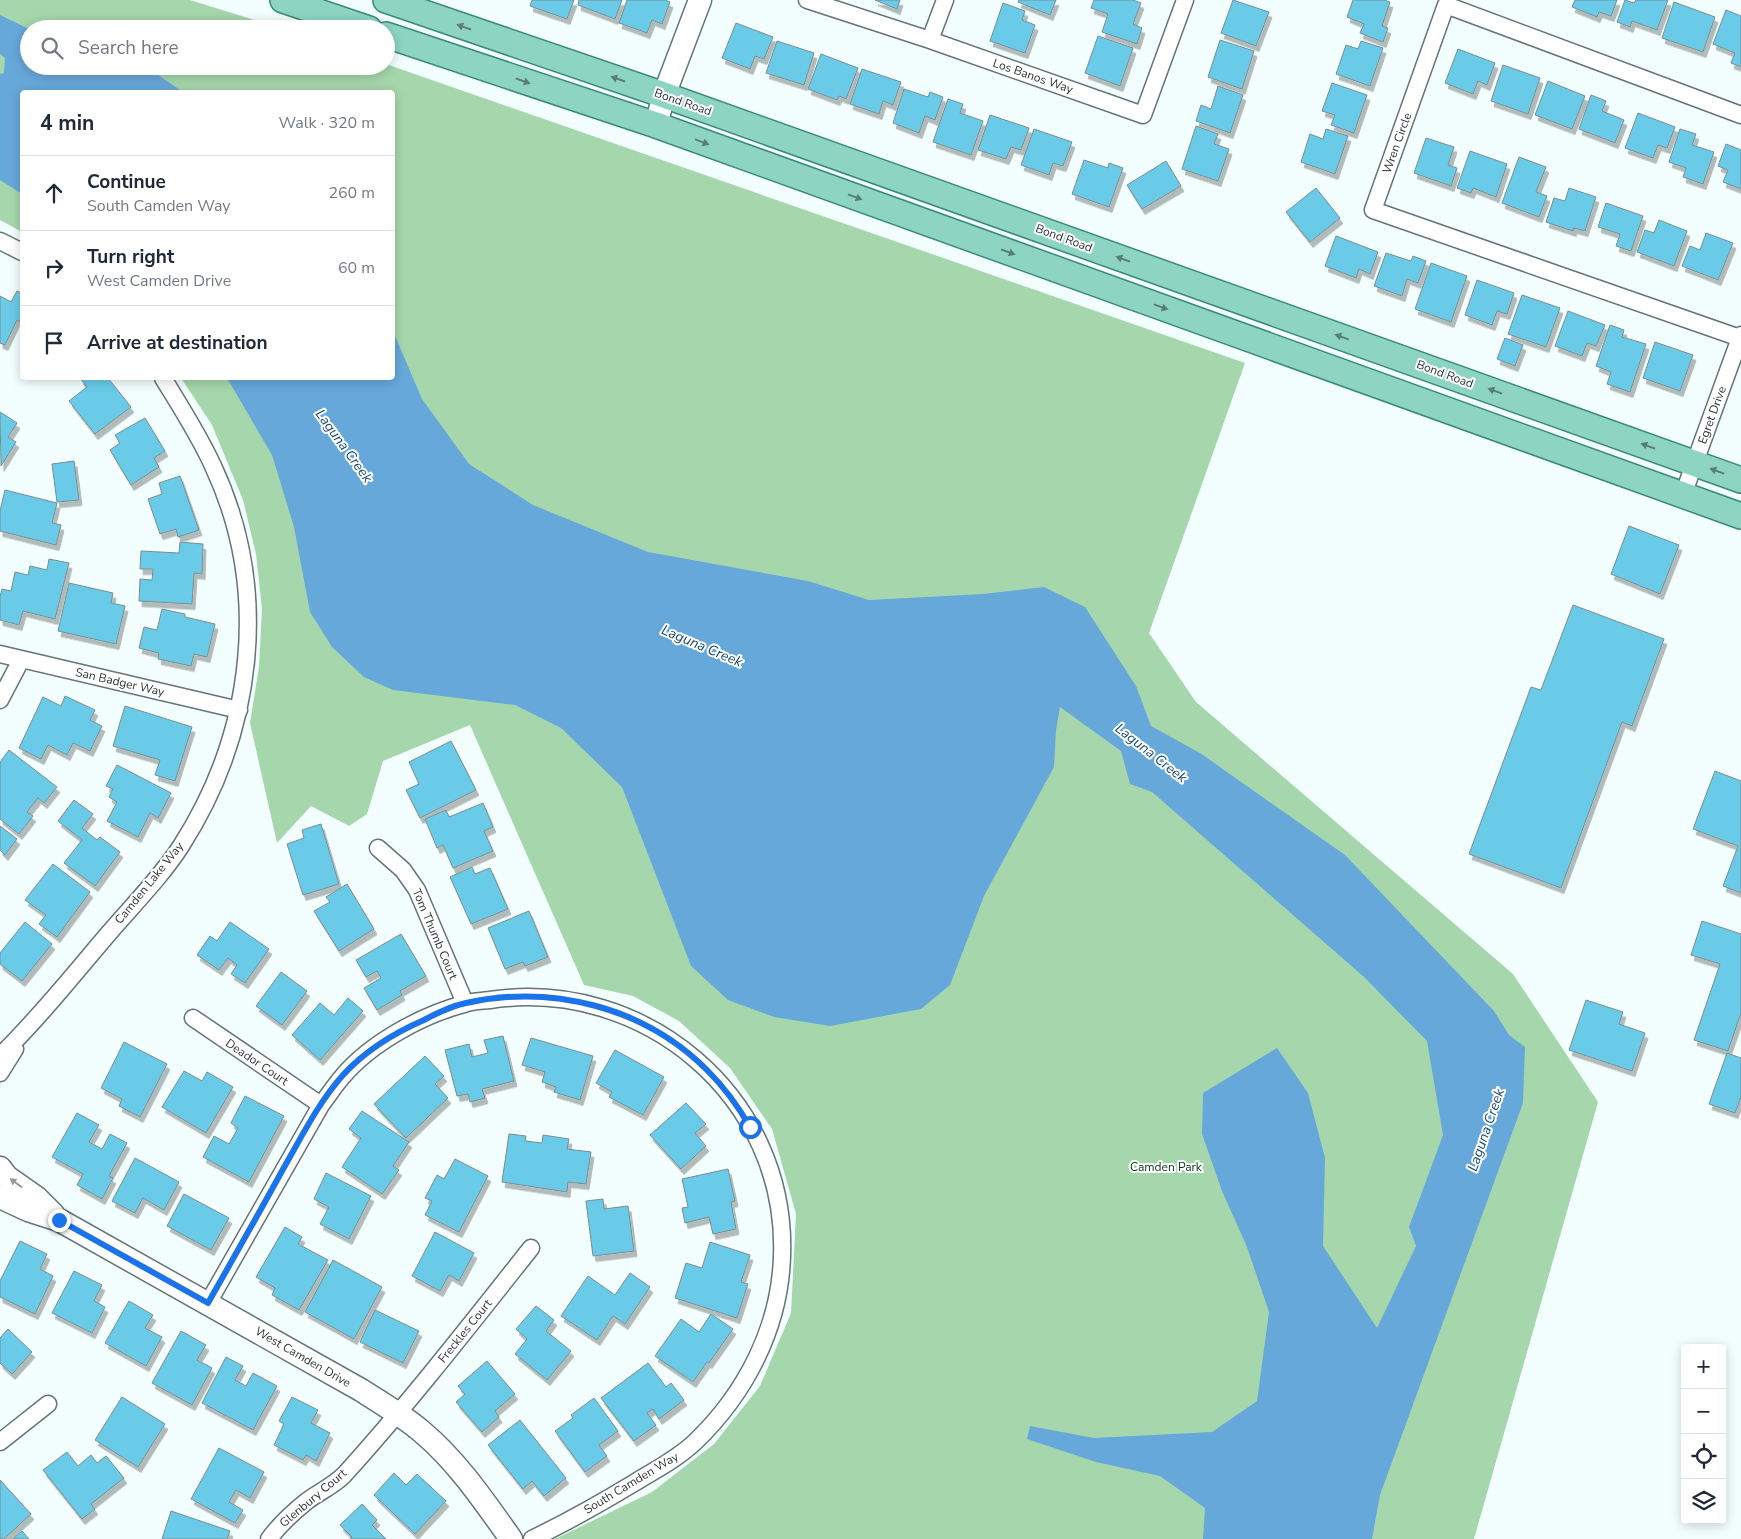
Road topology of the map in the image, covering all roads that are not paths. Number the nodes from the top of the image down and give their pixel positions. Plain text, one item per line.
1 (283, 0) edge
2 (386, 0) edge
3 (700, 0) edge
4 (807, 0) edge
5 (945, 0) edge
6 (1185, 0) edge
7 (342, 20) edge
8 (395, 38) edge
9 (930, 40) junction
10 (664, 95) junction
11 (1741, 115) edge
12 (656, 125) junction
13 (0, 242) edge
14 (20, 251) edge
15 (1740, 336) edge
16 (164, 380) edge
17 (1694, 462) junction
18 (1741, 480) edge
19 (1683, 495) junction
20 (1741, 516) edge
21 (0, 654) edge
22 (21, 660) junction
23 (0, 700) edge
24 (239, 710) junction
25 (378, 848) dead end
26 (465, 1003) junction
27 (193, 1018) dead end
28 (28, 1028) junction
29 (0, 1056) edge
30 (0, 1073) edge
31 (320, 1105) junction
32 (0, 1168) edge
33 (0, 1197) edge
34 (59, 1220) junction
35 (531, 1248) dead end
36 (208, 1303) junction
37 (48, 1404) dead end
38 (398, 1414) junction
39 (0, 1442) edge
40 (269, 1539) edge
41 (511, 1539) edge
42 (532, 1539) edge

1 - 7 main road
10 -> 2 main road, Bond Road
3 - 10 street
4 - 9 street, Los Banos Way
5 - 9 street
6 - 9 street, Los Banos Way
8 -> 12 main road
10 - 12 street
17 -> 10 main road, Bond Road
11 - 15 street, Wren Circle
12 -> 19 main road
13 - 14 street
15 - 17 street, Egret Drive
16 - 24 street, Camden Lake Way
18 -> 17 main road, Bond Road
17 - 19 street, Egret Drive
19 - 20 main road
21 - 22 street, San Badger Way
22 - 23 street
22 - 24 street, San Badger Way
24 - 28 street, Camden Lake Way
25 - 26 street, Tom Thumb Court
26 - 31 street, South Camden Way
26 - 42 street, South Camden Way
27 - 31 street, Deador Court
28 - 29 street, Camden Lake Way
28 - 30 street, Camden Lake Way
31 - 36 street, South Camden Way
34 -> 32 street, West Camden Drive
33 - 34 street, West Camden Drive
34 - 36 street, West Camden Drive
35 - 38 street, Freckles Court
36 - 38 street, West Camden Drive
37 - 39 street
38 - 40 street, Glenbury Court
38 - 41 street, West Camden Drive

